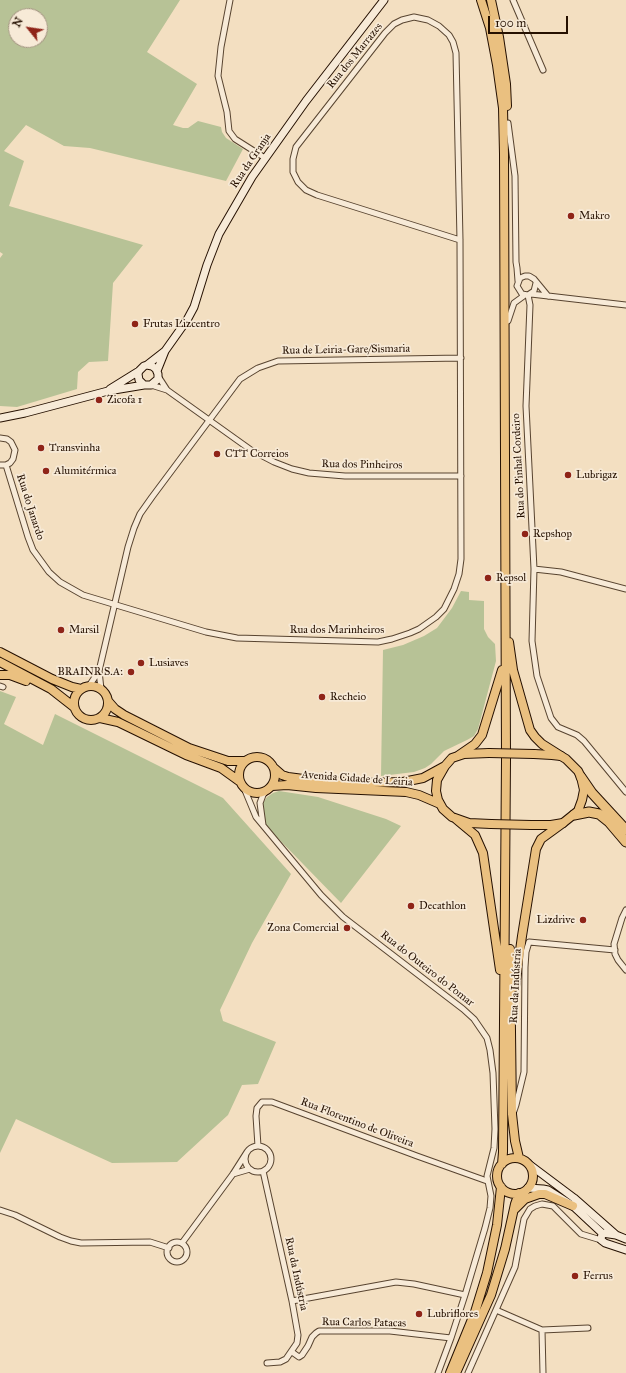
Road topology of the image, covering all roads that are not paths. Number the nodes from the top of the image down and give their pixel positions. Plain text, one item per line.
1 (230, 0) edge
2 (384, 0) edge
3 (481, 0) edge
4 (491, 0) edge
5 (513, 0) edge
6 (543, 70) dead end
7 (508, 123) junction
8 (265, 158) junction
9 (460, 240) junction
10 (518, 268) junction
11 (526, 276) junction
12 (518, 281) junction
13 (536, 283) junction
14 (528, 294) junction
15 (549, 297) junction
16 (626, 305) edge
17 (508, 321) junction
18 (165, 351) junction
19 (461, 358) junction
20 (147, 365) junction
21 (139, 371) junction
22 (158, 374) junction
23 (147, 385) junction
24 (167, 390) junction
25 (108, 391) junction
26 (0, 418) edge
27 (209, 421) junction
28 (0, 438) edge
29 (3, 465) edge
30 (461, 476) junction
31 (534, 569) junction
32 (626, 589) edge
33 (115, 606) junction
34 (509, 642) junction
35 (0, 652) edge
36 (505, 657) junction
37 (0, 662) edge
38 (99, 671) junction
39 (0, 675) edge
40 (44, 685) junction
41 (85, 687) junction
42 (101, 689) junction
43 (108, 701) junction
44 (74, 707) junction
45 (100, 718) junction
46 (459, 755) junction
47 (561, 756) junction
48 (245, 761) junction
49 (445, 766) junction
50 (274, 768) junction
51 (581, 777) junction
52 (242, 784) junction
53 (269, 788) junction
54 (626, 792) edge
55 (440, 804) junction
56 (574, 815) junction
57 (457, 820) junction
58 (563, 823) junction
59 (263, 826) junction
60 (626, 830) edge
61 (626, 842) edge
62 (626, 910) edge
63 (614, 950) junction
64 (626, 970) edge
65 (512, 1018) junction
66 (504, 1048) junction
67 (512, 1114) junction
68 (258, 1146) junction
69 (247, 1152) junction
70 (519, 1158) junction
71 (502, 1164) junction
72 (530, 1165) junction
73 (250, 1170) junction
74 (263, 1171) junction
75 (233, 1174) junction
76 (487, 1181) junction
77 (501, 1187) junction
78 (528, 1188) junction
79 (519, 1193) junction
80 (573, 1206) junction
81 (0, 1210) edge
82 (512, 1213) junction
83 (616, 1235) junction
84 (602, 1237) junction
85 (626, 1239) edge
86 (182, 1243) junction
87 (168, 1248) junction
88 (626, 1250) edge
89 (465, 1295) junction
90 (292, 1301) junction
91 (496, 1310) junction
92 (588, 1328) dead end
93 (542, 1330) junction
94 (451, 1338) junction
95 (292, 1352) junction
96 (267, 1363) dead end
97 (438, 1373) edge
98 (450, 1373) edge
99 (456, 1373) edge
100 (468, 1373) edge
101 (543, 1373) edge

1 - 8 street
2 - 8 main road, Rua da Granja
3 - 36 main road
4 - 7 main road
5 - 6 street
7 - 10 street
7 - 17 main road
8 - 18 main road, Rua da Granja
9 - 9 street, Rua dos Marrazes
9 - 19 street, Rua dos Marrazes
10 - 11 street
10 - 12 street
11 - 12 street
11 - 13 street
12 - 14 street
13 - 14 street
13 - 15 street
14 - 15 street
14 - 17 street
14 - 31 street, Rua do Pinhal Cordeiro
15 - 16 street
17 - 34 main road
18 - 20 main road, Rua da Granja
18 - 22 main road, Rua da Granja
19 - 27 street, Rua de Leiria-Gare/Sismaria
19 - 30 street, Rua dos Marinheiros
20 - 21 main road
20 - 22 main road
21 - 23 main road
21 - 25 main road
22 - 23 main road
22 - 24 street, Rua dos Pinheiros
23 - 24 street, Rua dos Pinheiros
23 - 25 main road
24 - 27 street, Rua dos Pinheiros
25 - 26 main road
27 - 30 street, Rua dos Pinheiros
27 - 33 street, Rua de Leiria-Gare/Sismaria
28 - 29 street
29 - 33 street, Rua do Janardo
30 - 33 street, Rua dos Marinheiros
31 - 32 street
31 - 54 street, Rua do Pinhal Cordeiro
33 - 38 street, Rua de Leiria-Gare/Sismaria
34 - 47 main road
34 - 65 main road
35 - 41 main road
36 - 46 main road, Avenida Cidade de Leiria
36 - 66 main road
37 - 40 main road
38 - 41 street
38 - 42 street
39 - 40 main road
40 - 44 main road
41 - 42 main road
41 - 44 main road
42 - 43 main road
43 - 45 main road
43 - 48 main road
44 - 45 main road
45 - 52 main road
46 - 47 main road, bridge
46 - 49 main road, Avenida Cidade de Leiria
47 - 51 main road
48 - 50 main road
48 - 52 main road
49 - 50 main road, Avenida Cidade de Leiria
49 - 55 main road
50 - 53 main road
51 - 56 main road
51 - 60 highway
52 - 53 main road
52 - 59 street, Rua do Outeiro do Pomar
53 - 55 main road, Avenida Cidade de Leiria
53 - 59 street
55 - 57 main road
56 - 58 main road
56 - 61 highway
57 - 58 main road, bridge
57 - 66 main road
58 - 65 main road
59 - 76 street, Rua do Outeiro do Pomar
62 - 63 street
63 - 64 street
63 - 67 street, Rua da Indústria
65 - 67 main road
66 - 71 main road
67 - 70 main road
68 - 69 street
68 - 74 street
68 - 76 street, Rua Florentino de Oliveira
69 - 73 street
69 - 75 street
70 - 71 main road
70 - 72 main road
71 - 77 main road
72 - 78 main road
72 - 83 main road
73 - 74 street
73 - 75 street
74 - 90 street, Rua da Indústria
75 - 86 street
76 - 89 street, Rua do Outeiro do Pomar
77 - 79 main road
77 - 98 main road
78 - 79 main road
78 - 80 main road
79 - 82 main road
80 - 82 main road
80 - 84 main road
81 - 87 street
82 - 99 main road
83 - 84 main road
83 - 85 main road
84 - 88 main road
84 - 91 street
86 - 87 street
86 - 87 street
89 - 90 street
89 - 94 street, Rua do Outeiro do Pomar
90 - 95 street, Rua da Indústria
91 - 93 street
91 - 100 street
92 - 93 street
93 - 101 street
94 - 95 street, Rua Carlos Patacas
94 - 97 street, Rua do Outeiro do Pomar
95 - 96 street

